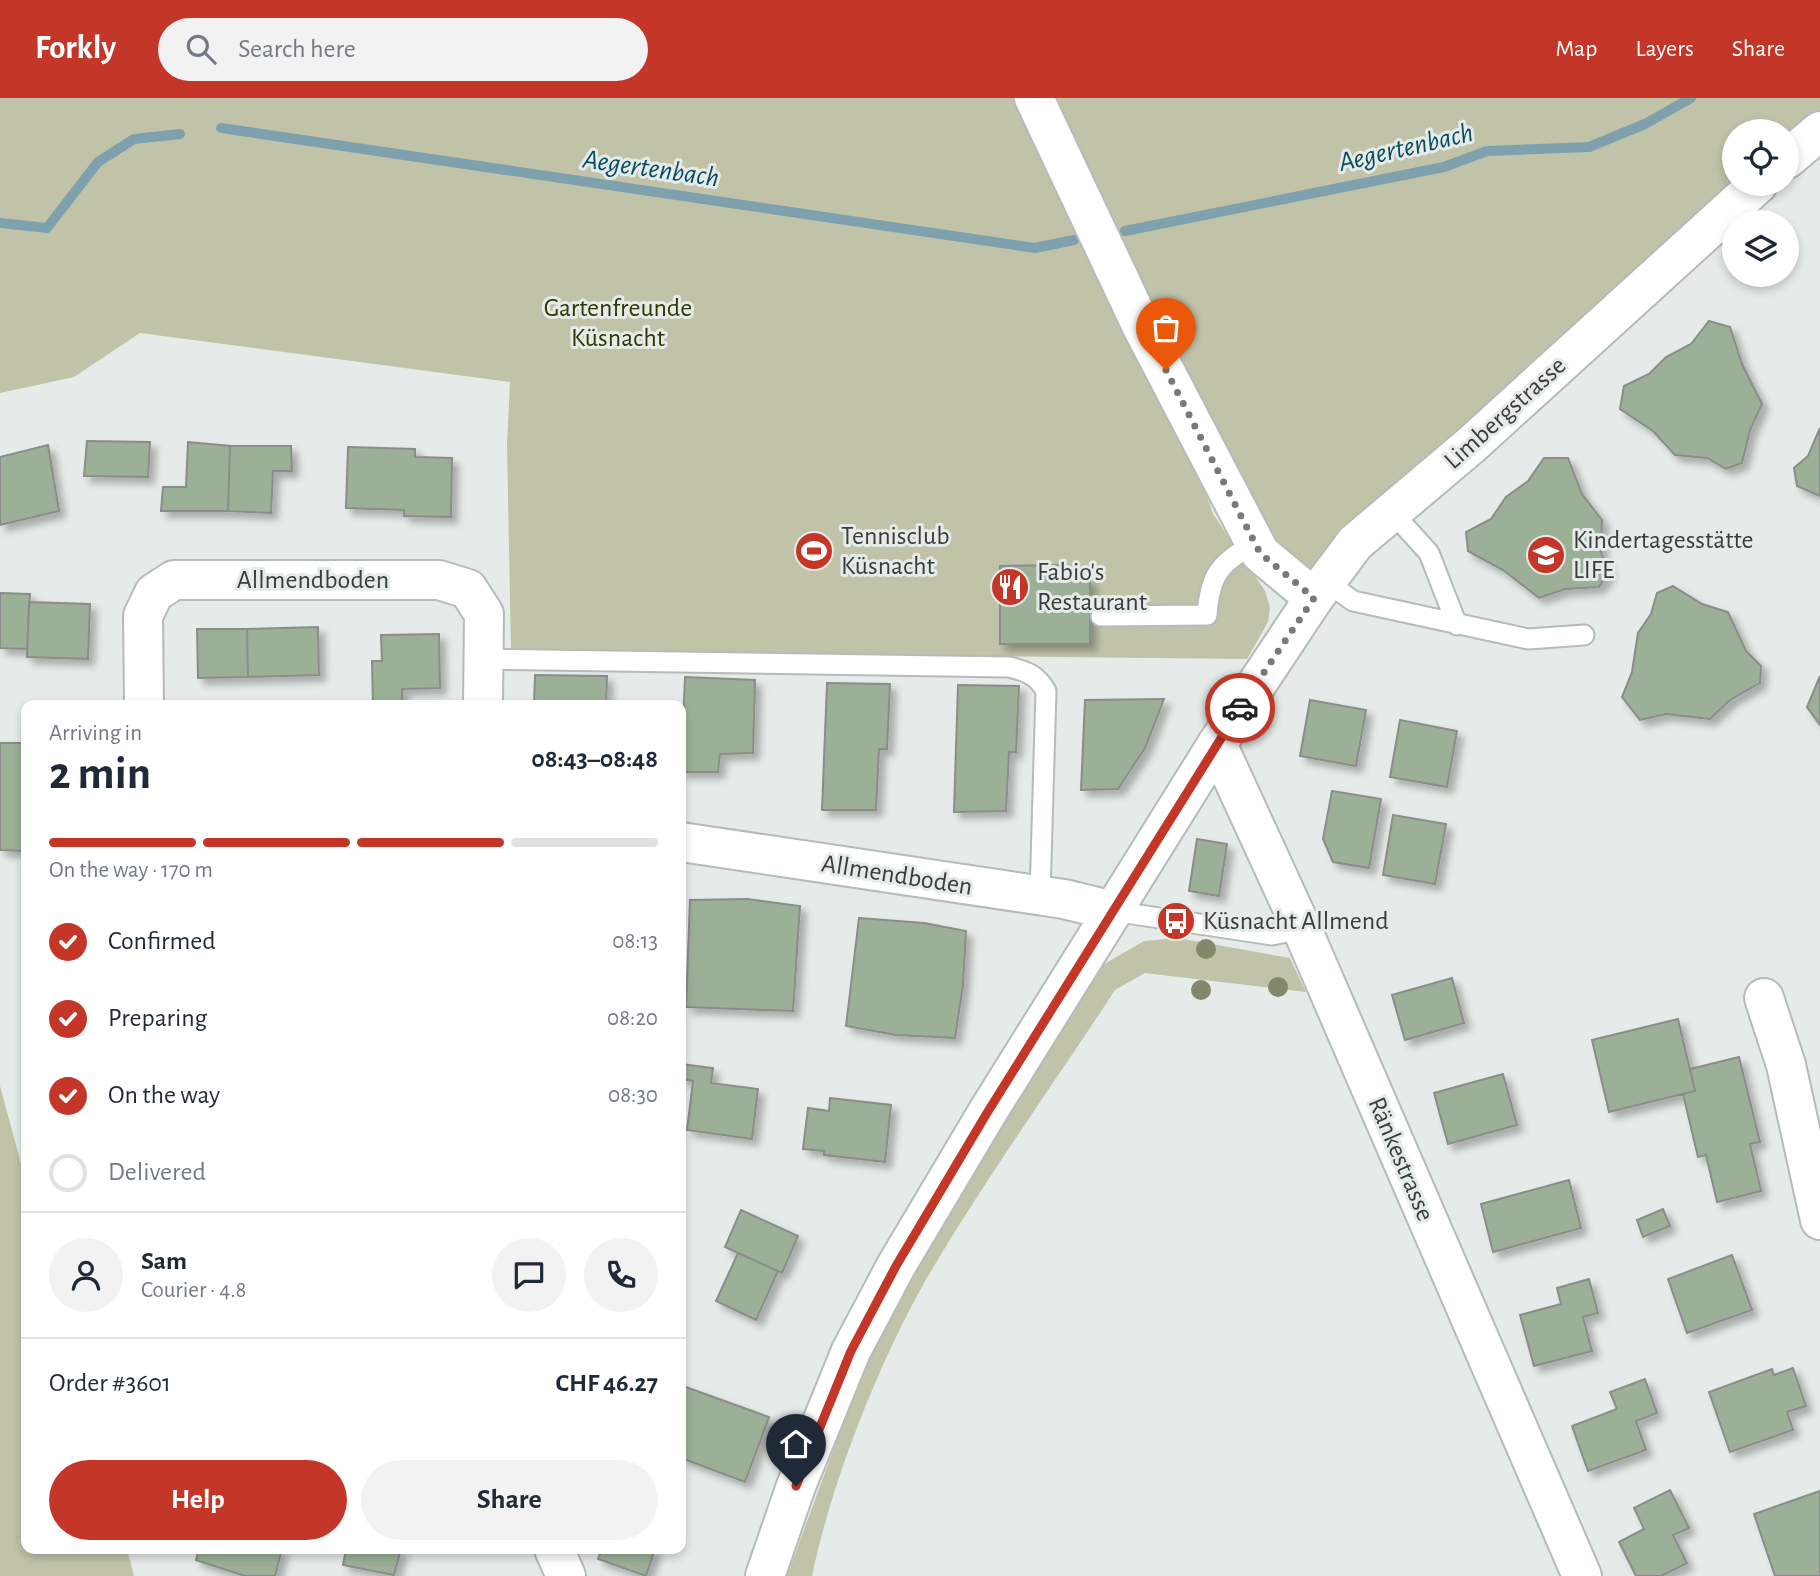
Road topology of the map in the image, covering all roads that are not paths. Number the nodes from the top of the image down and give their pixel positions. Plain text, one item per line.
1 (1034, 98) edge
2 (1820, 131) edge
3 (1799, 149) edge
4 (1745, 196) edge
5 (1391, 511) junction
6 (1255, 543) junction
7 (1320, 590) junction
8 (1101, 616) dead end
9 (1457, 625) junction
10 (1584, 635) dead end
11 (483, 659) junction
12 (144, 700) edge
13 (483, 700) edge
14 (1217, 744) junction
15 (686, 843) edge
16 (1040, 896) junction
17 (1113, 911) junction
18 (1302, 929) junction
19 (1764, 998) dead end
20 (1820, 1220) edge
21 (556, 1554) edge
22 (566, 1576) edge
23 (765, 1576) edge
24 (1582, 1576) edge

1 - 6 street
2 - 3 street
4 - 5 street, Limbergstrasse
5 - 7 street, Limbergstrasse
5 - 9 lane
6 - 7 street
6 - 8 lane
7 - 9 lane
7 - 14 street, Limbergstrasse
9 - 10 lane
11 - 12 street, Allmendboden
11 - 13 street, Allmendboden
11 - 16 lane
14 - 17 street, Limbergstrasse
14 - 18 street, Ränkestrasse
15 - 16 street, Allmendboden
16 - 17 street, Allmendboden
17 - 18 lane
17 - 23 street, Limbergstrasse
18 - 24 street, Ränkestrasse
19 - 20 street
21 - 22 street

